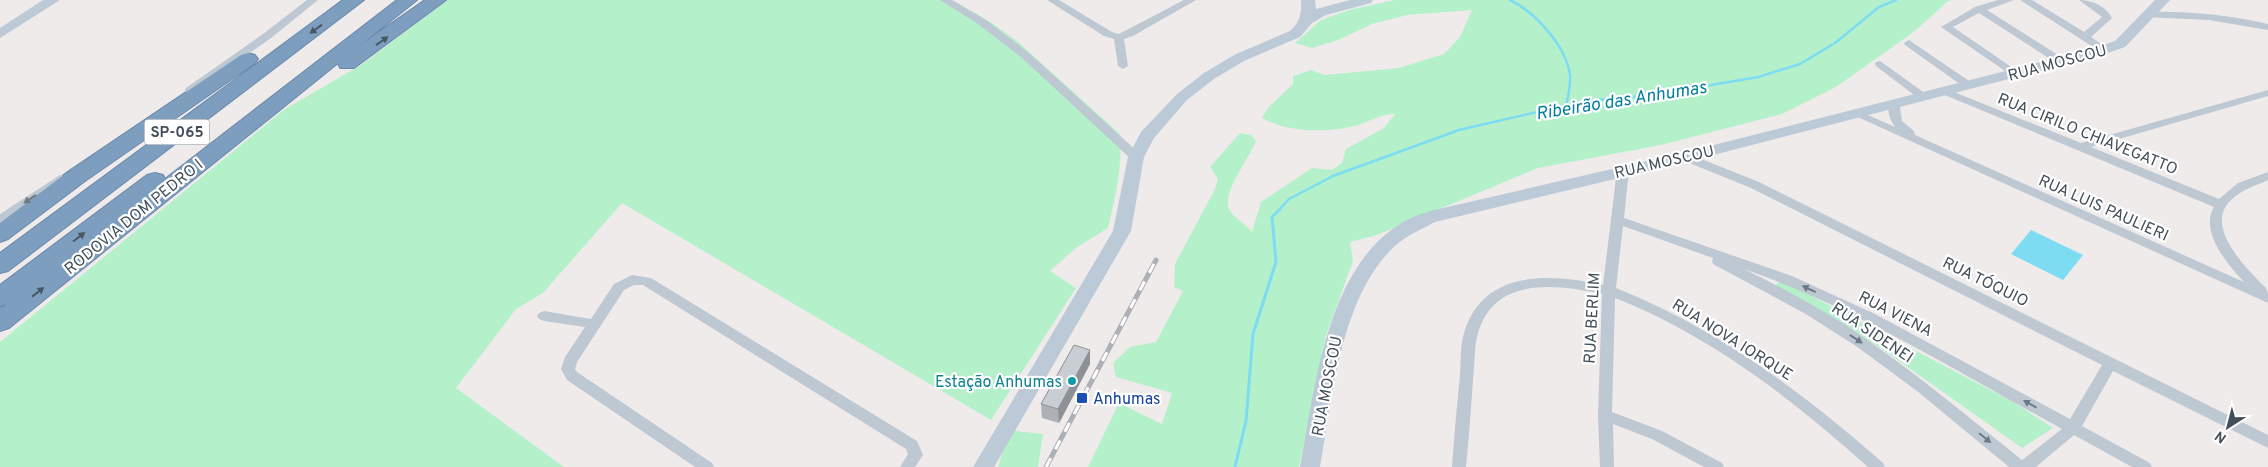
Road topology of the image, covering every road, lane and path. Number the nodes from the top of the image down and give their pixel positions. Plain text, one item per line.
1 (36, 0) edge
2 (53, 0) edge
3 (331, 0) edge
4 (355, 0) edge
5 (389, 0) edge
6 (408, 0) edge
7 (437, 0) edge
8 (945, 0) edge
9 (1052, 0) edge
10 (1191, 0) edge
11 (1308, 0) edge
12 (1313, 0) edge
13 (1366, 0) edge
14 (2009, 0) edge
15 (2025, 0) edge
16 (2084, 0) edge
17 (2163, 0) edge
18 (1342, 5) junction
19 (310, 9) edge
20 (1979, 9) junction
21 (2148, 16) junction
22 (1308, 20) junction
23 (0, 23) edge
24 (2268, 27) edge
25 (0, 34) edge
26 (1119, 37) junction
27 (2084, 37) junction
28 (1909, 43) dead end
29 (2105, 50) junction
30 (2062, 62) junction
31 (1880, 64) dead end
32 (1123, 66) dead end
33 (2015, 73) junction
34 (1968, 85) junction
35 (1944, 91) junction
36 (2268, 93) edge
37 (1922, 96) junction
38 (223, 97) junction
39 (1895, 103) junction
40 (266, 111) junction
41 (1857, 114) junction
42 (1926, 145) junction
43 (2079, 147) junction
44 (1136, 157) junction
45 (1686, 157) junction
46 (1623, 170) junction
47 (2268, 176) edge
48 (2219, 204) junction
49 (0, 220) edge
50 (1617, 220) junction
51 (0, 234) edge
52 (0, 250) edge
53 (0, 265) edge
54 (1768, 279) junction
55 (1608, 291) junction
56 (2268, 298) edge
57 (0, 299) edge
58 (544, 316) dead end
59 (0, 322) edge
60 (594, 324) junction
61 (2111, 362) junction
62 (1605, 415) junction
63 (2073, 428) junction
64 (2268, 442) edge
65 (707, 467) edge
66 (907, 467) edge
67 (983, 467) edge
68 (1310, 467) edge
69 (1459, 467) edge
70 (1607, 467) edge
71 (1717, 467) edge
72 (1878, 467) edge
73 (2020, 467) edge
74 (2025, 467) edge
75 (2145, 467) edge

1 - 23 street
2 - 25 street
3 - 19 highway, SP-065
4 -> 38 highway, SP-065
57 -> 5 highway, RODOVIA DOM PEDRO I / SP-065
6 - 40 highway, RODOVIA DOM PEDRO I
40 -> 7 highway
8 - 44 street
9 - 26 street
10 - 26 street
11 - 22 street
12 - 18 street
13 - 18 street
14 - 20 street
15 - 27 street
16 - 27 street
17 - 21 street, RUA MOSCOU
18 - 22 street
19 -> 49 street
19 - 51 highway, SP-065
20 - 30 street
20 - 33 street
21 - 24 street
21 - 29 street, RUA MOSCOU
22 - 44 street
26 - 32 street
27 - 29 street
28 - 34 street
29 - 30 street, RUA MOSCOU
30 - 33 street, RUA MOSCOU
31 - 37 street
33 - 34 street, RUA MOSCOU
34 - 35 street, RUA MOSCOU
35 - 37 street, RUA MOSCOU
35 - 43 street, RUA CIRILO CHIAVEGATTO
36 - 43 street
37 - 39 street, RUA MOSCOU
38 - 52 highway
38 - 53 highway, SP-065
39 - 41 street, RUA MOSCOU
39 - 42 street, RUA LUIS PAULIERI
59 -> 40 highway, RODOVIA DOM PEDRO I
41 - 42 street, RUA LUIS PAULIERI
41 - 45 street, RUA MOSCOU
42 - 56 street, RUA LUIS PAULIERI
43 - 48 street, RUA CIRILO CHIAVEGATTO
44 - 67 street
45 - 46 street, RUA MOSCOU
45 - 61 street, RUA TÓQUIO
46 - 50 street, RUA BERLIM
46 - 68 street, RUA MOSCOU
47 - 48 street
48 - 56 street
50 - 54 street, RUA SIDENEI
50 - 55 street, RUA BERLIM
63 -> 54 street, RUA VIENA
54 -> 73 street, RUA SIDENEI
55 - 62 street, RUA BERLIM
55 - 69 street, RUA NOVA IORQUE
55 - 72 street, RUA NOVA IORQUE
58 - 60 street
60 - 65 street
60 - 66 street
61 - 63 street
61 - 64 street, RUA TÓQUIO
62 - 70 street, RUA BERLIM
62 - 71 street
63 - 74 street
63 - 75 street, RUA VIENA

